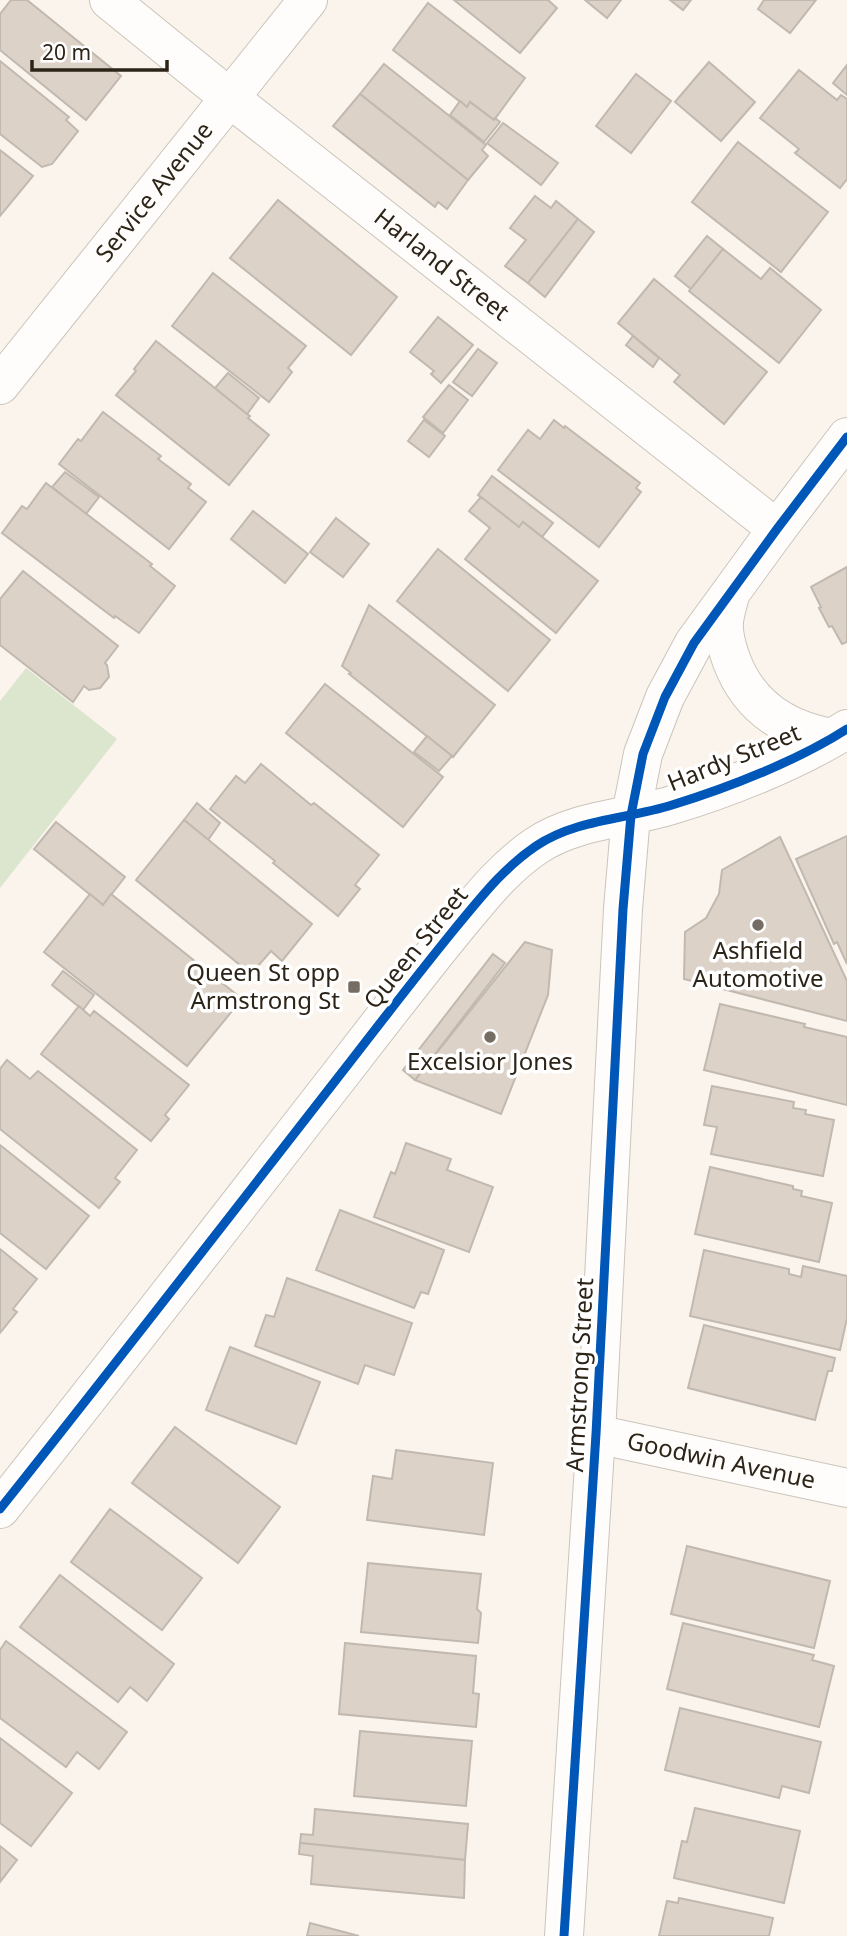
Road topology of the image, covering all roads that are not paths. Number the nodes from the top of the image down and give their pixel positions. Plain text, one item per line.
1 (109, 0) edge
2 (308, 0) edge
3 (230, 99) junction
4 (0, 385) edge
5 (847, 437) edge
6 (777, 529) junction
7 (730, 595) junction
8 (840, 734) edge
9 (631, 815) junction
10 (596, 1434) junction
11 (847, 1488) edge
12 (0, 1509) edge
13 (564, 1936) edge

1 - 3 street, Harland Street
2 - 3 street, Service Avenue
3 - 4 street, Service Avenue
3 - 6 street, Harland Street
5 - 6 street
6 - 7 street
7 - 8 street, Hardy Street
7 - 9 street
8 - 9 street, Hardy Street
9 - 10 street, Armstrong Street
9 - 12 street, Queen Street
10 - 11 street, Goodwin Avenue
10 - 13 street, Armstrong Street

